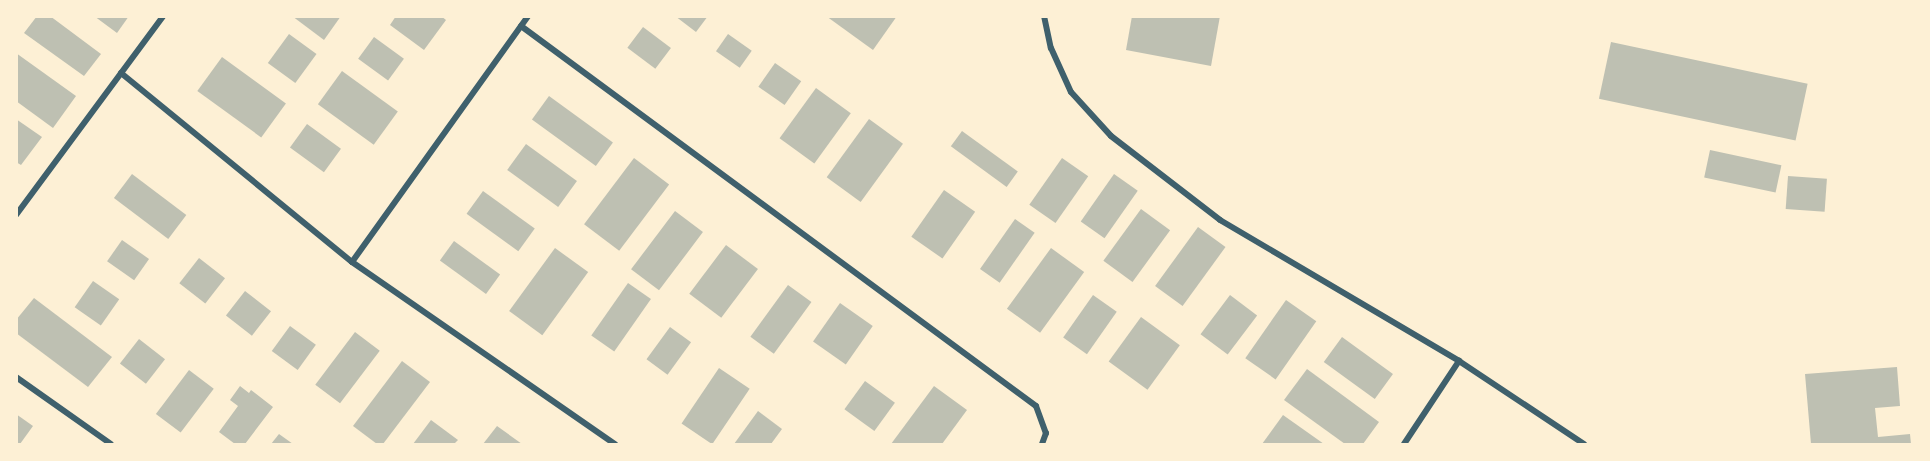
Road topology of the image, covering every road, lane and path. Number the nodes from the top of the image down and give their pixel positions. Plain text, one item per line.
1 (163, 16) edge
2 (528, 16) edge
3 (1044, 16) edge
4 (521, 26) junction
5 (121, 73) junction
6 (16, 215) edge
7 (352, 262) junction
8 (1459, 361) junction
9 (16, 378) edge
10 (111, 444) edge
11 (615, 444) edge
12 (1042, 444) edge
13 (1404, 444) edge
14 (1584, 444) edge

1 - 5 street
2 - 4 street
3 - 8 street
4 - 7 street
4 - 12 street
5 - 6 street
5 - 7 street
7 - 11 street
8 - 13 street
8 - 14 street
9 - 10 street

